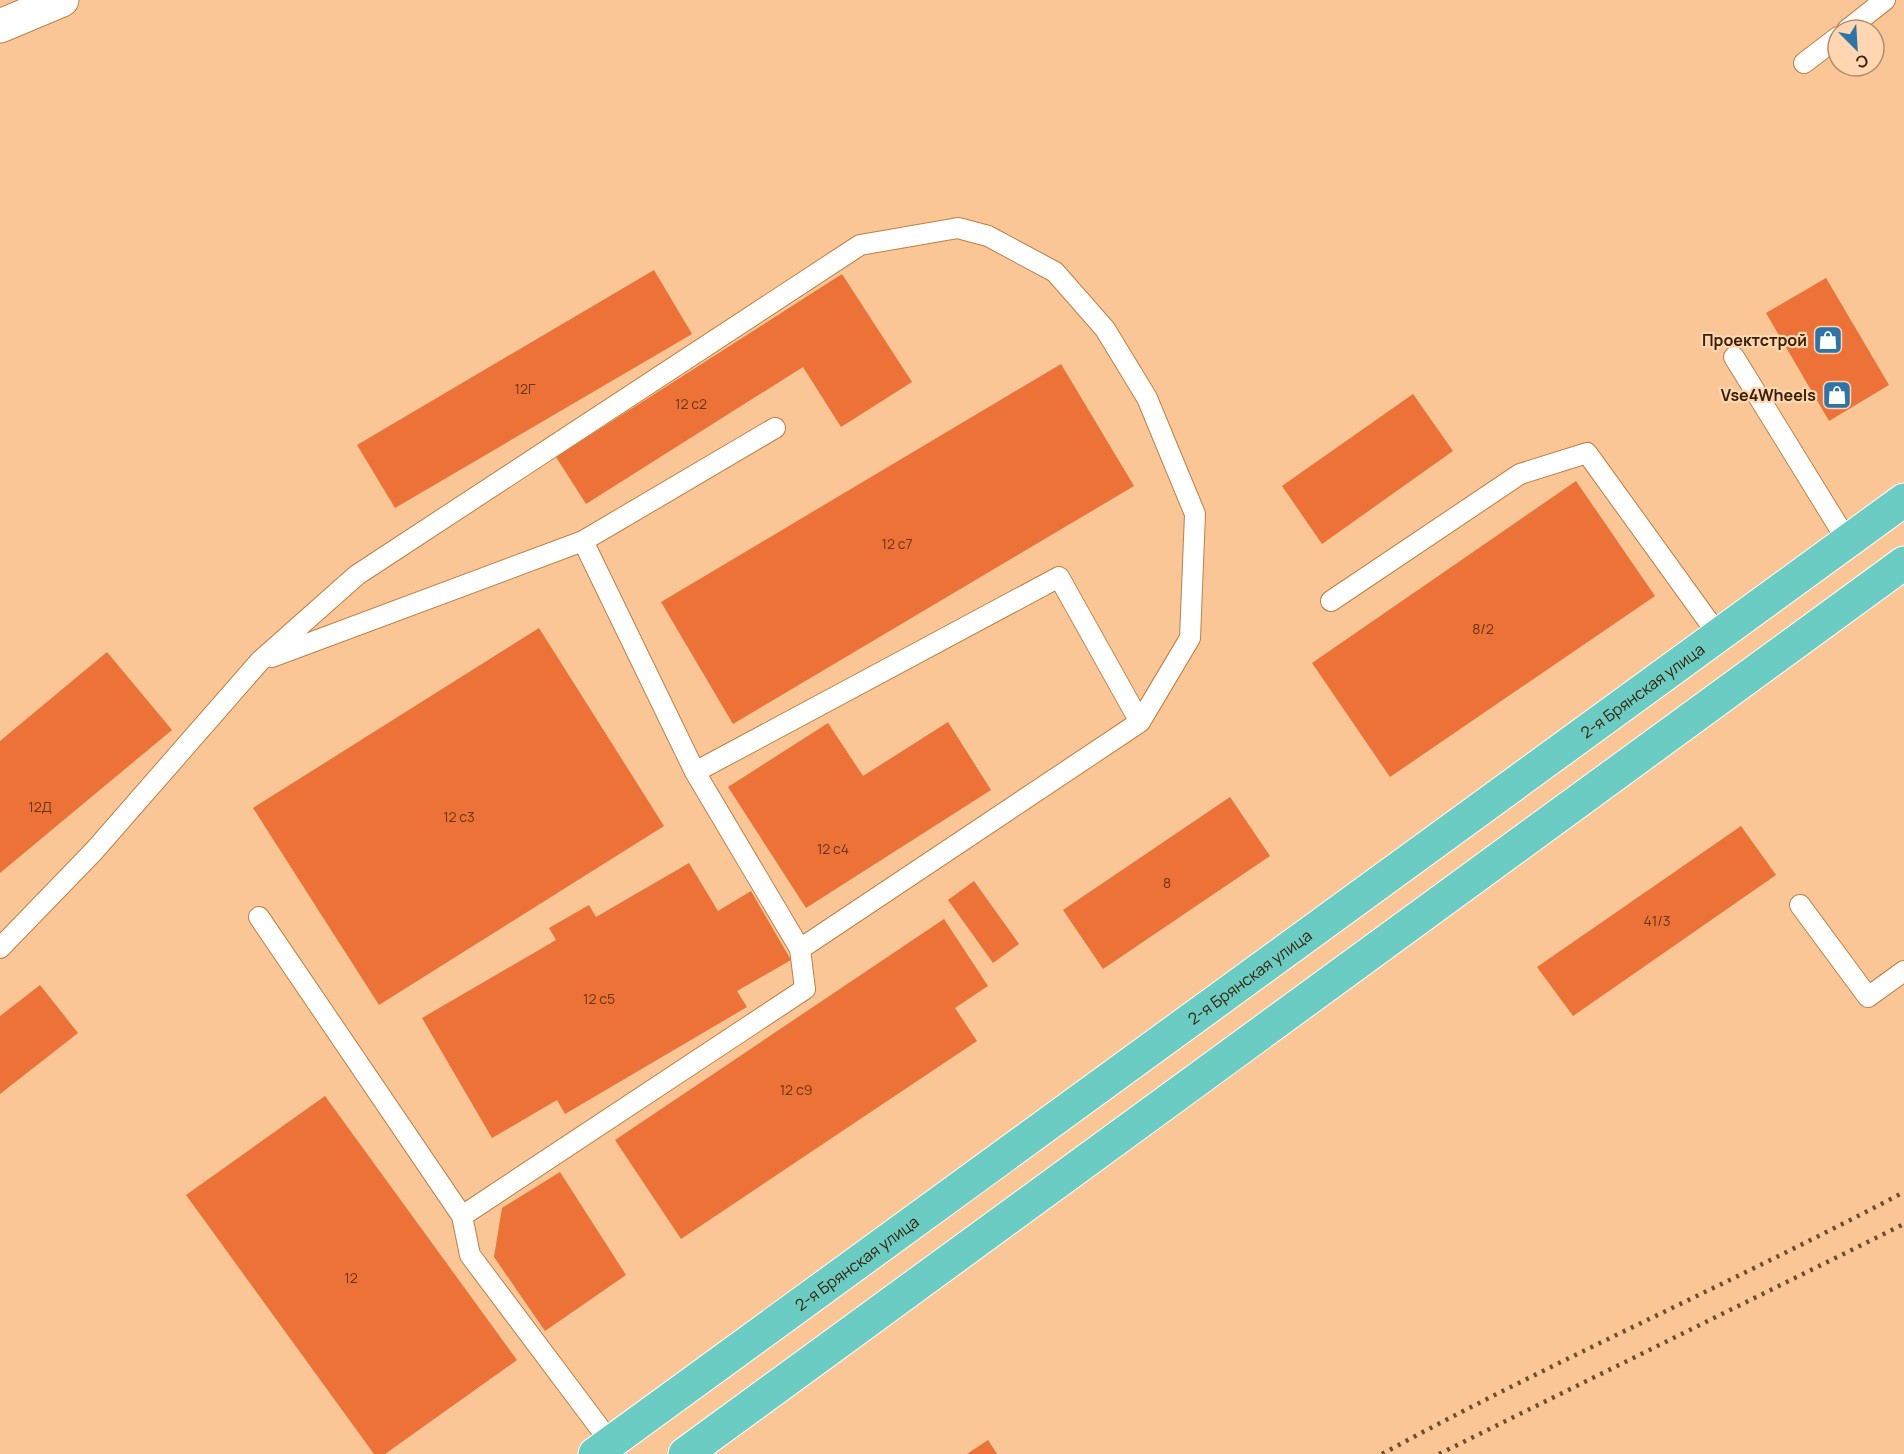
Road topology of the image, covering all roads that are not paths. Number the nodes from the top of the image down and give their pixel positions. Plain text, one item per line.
1 (62, 0) edge
2 (1885, 0) edge
3 (1862, 18) edge
4 (0, 26) edge
5 (1826, 46) edge
6 (1804, 63) dead end
7 (1734, 357) dead end
8 (775, 428) dead end
9 (1904, 500) edge
10 (583, 541) junction
11 (1848, 542) junction
12 (1904, 563) edge
13 (1331, 601) dead end
14 (1719, 636) junction
15 (260, 662) junction
16 (1140, 722) junction
17 (694, 772) junction
18 (1800, 905) dead end
19 (259, 917) dead end
20 (0, 948) edge
21 (801, 949) junction
22 (1904, 971) edge
23 (462, 1216) junction
24 (603, 1448) edge
25 (685, 1454) edge

1 - 4 street
2 - 3 lane
5 - 6 lane
7 - 11 lane
8 - 10 lane
9 - 11 main road, 2-я Брянская улица
10 - 15 lane
10 - 17 lane
11 - 14 main road, 2-я Брянская улица
12 - 25 main road
13 - 14 lane
14 - 24 main road, 2-я Брянская улица
15 - 16 lane
15 - 20 lane
16 - 17 lane
16 - 21 lane
17 - 21 lane
18 - 22 lane
19 - 23 lane
21 - 23 lane
23 - 24 lane

